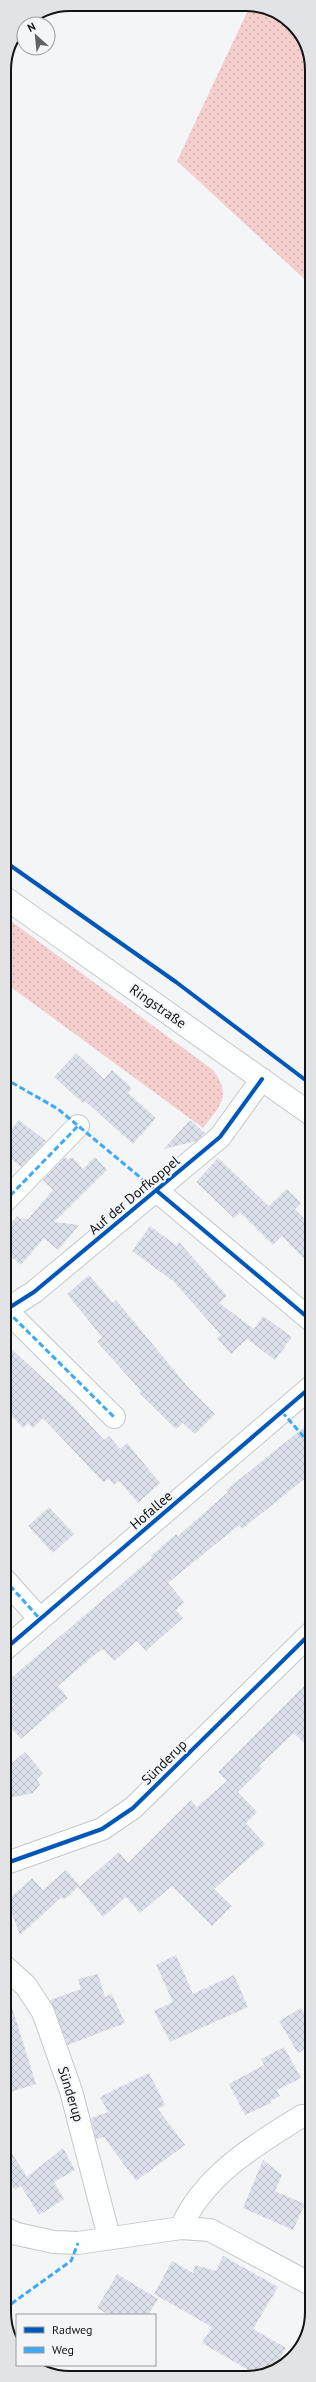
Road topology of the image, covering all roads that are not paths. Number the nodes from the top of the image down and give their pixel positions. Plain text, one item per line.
1 (11, 902) edge
2 (262, 1079) junction
3 (305, 1110) edge
4 (78, 1126) dead end
5 (157, 1192) junction
6 (11, 1195) edge
7 (11, 1307) edge
8 (305, 1315) edge
9 (11, 1317) edge
10 (305, 1392) edge
11 (114, 1417) dead end
12 (11, 1587) edge
13 (40, 1619) junction
14 (305, 1639) edge
15 (11, 1644) edge
16 (11, 1862) edge
17 (11, 1972) edge
18 (302, 2116) dead end
19 (181, 2228) junction
20 (11, 2231) edge
21 (109, 2237) junction
22 (305, 2281) edge

1 - 2 street, Ringstraße
2 - 3 street, Ringstraße
2 - 5 street, Auf der Dorfkoppel
4 - 6 street
5 - 7 street, Auf der Dorfkoppel
5 - 8 street
9 - 11 street, Auf der Dorfkoppel
10 - 13 street, Hofallee
12 - 13 street
13 - 15 street, Hofallee
14 - 16 street, Sünderup
17 - 21 street, Sünderup
18 - 19 street
19 - 21 street
19 - 22 street
20 - 21 street

